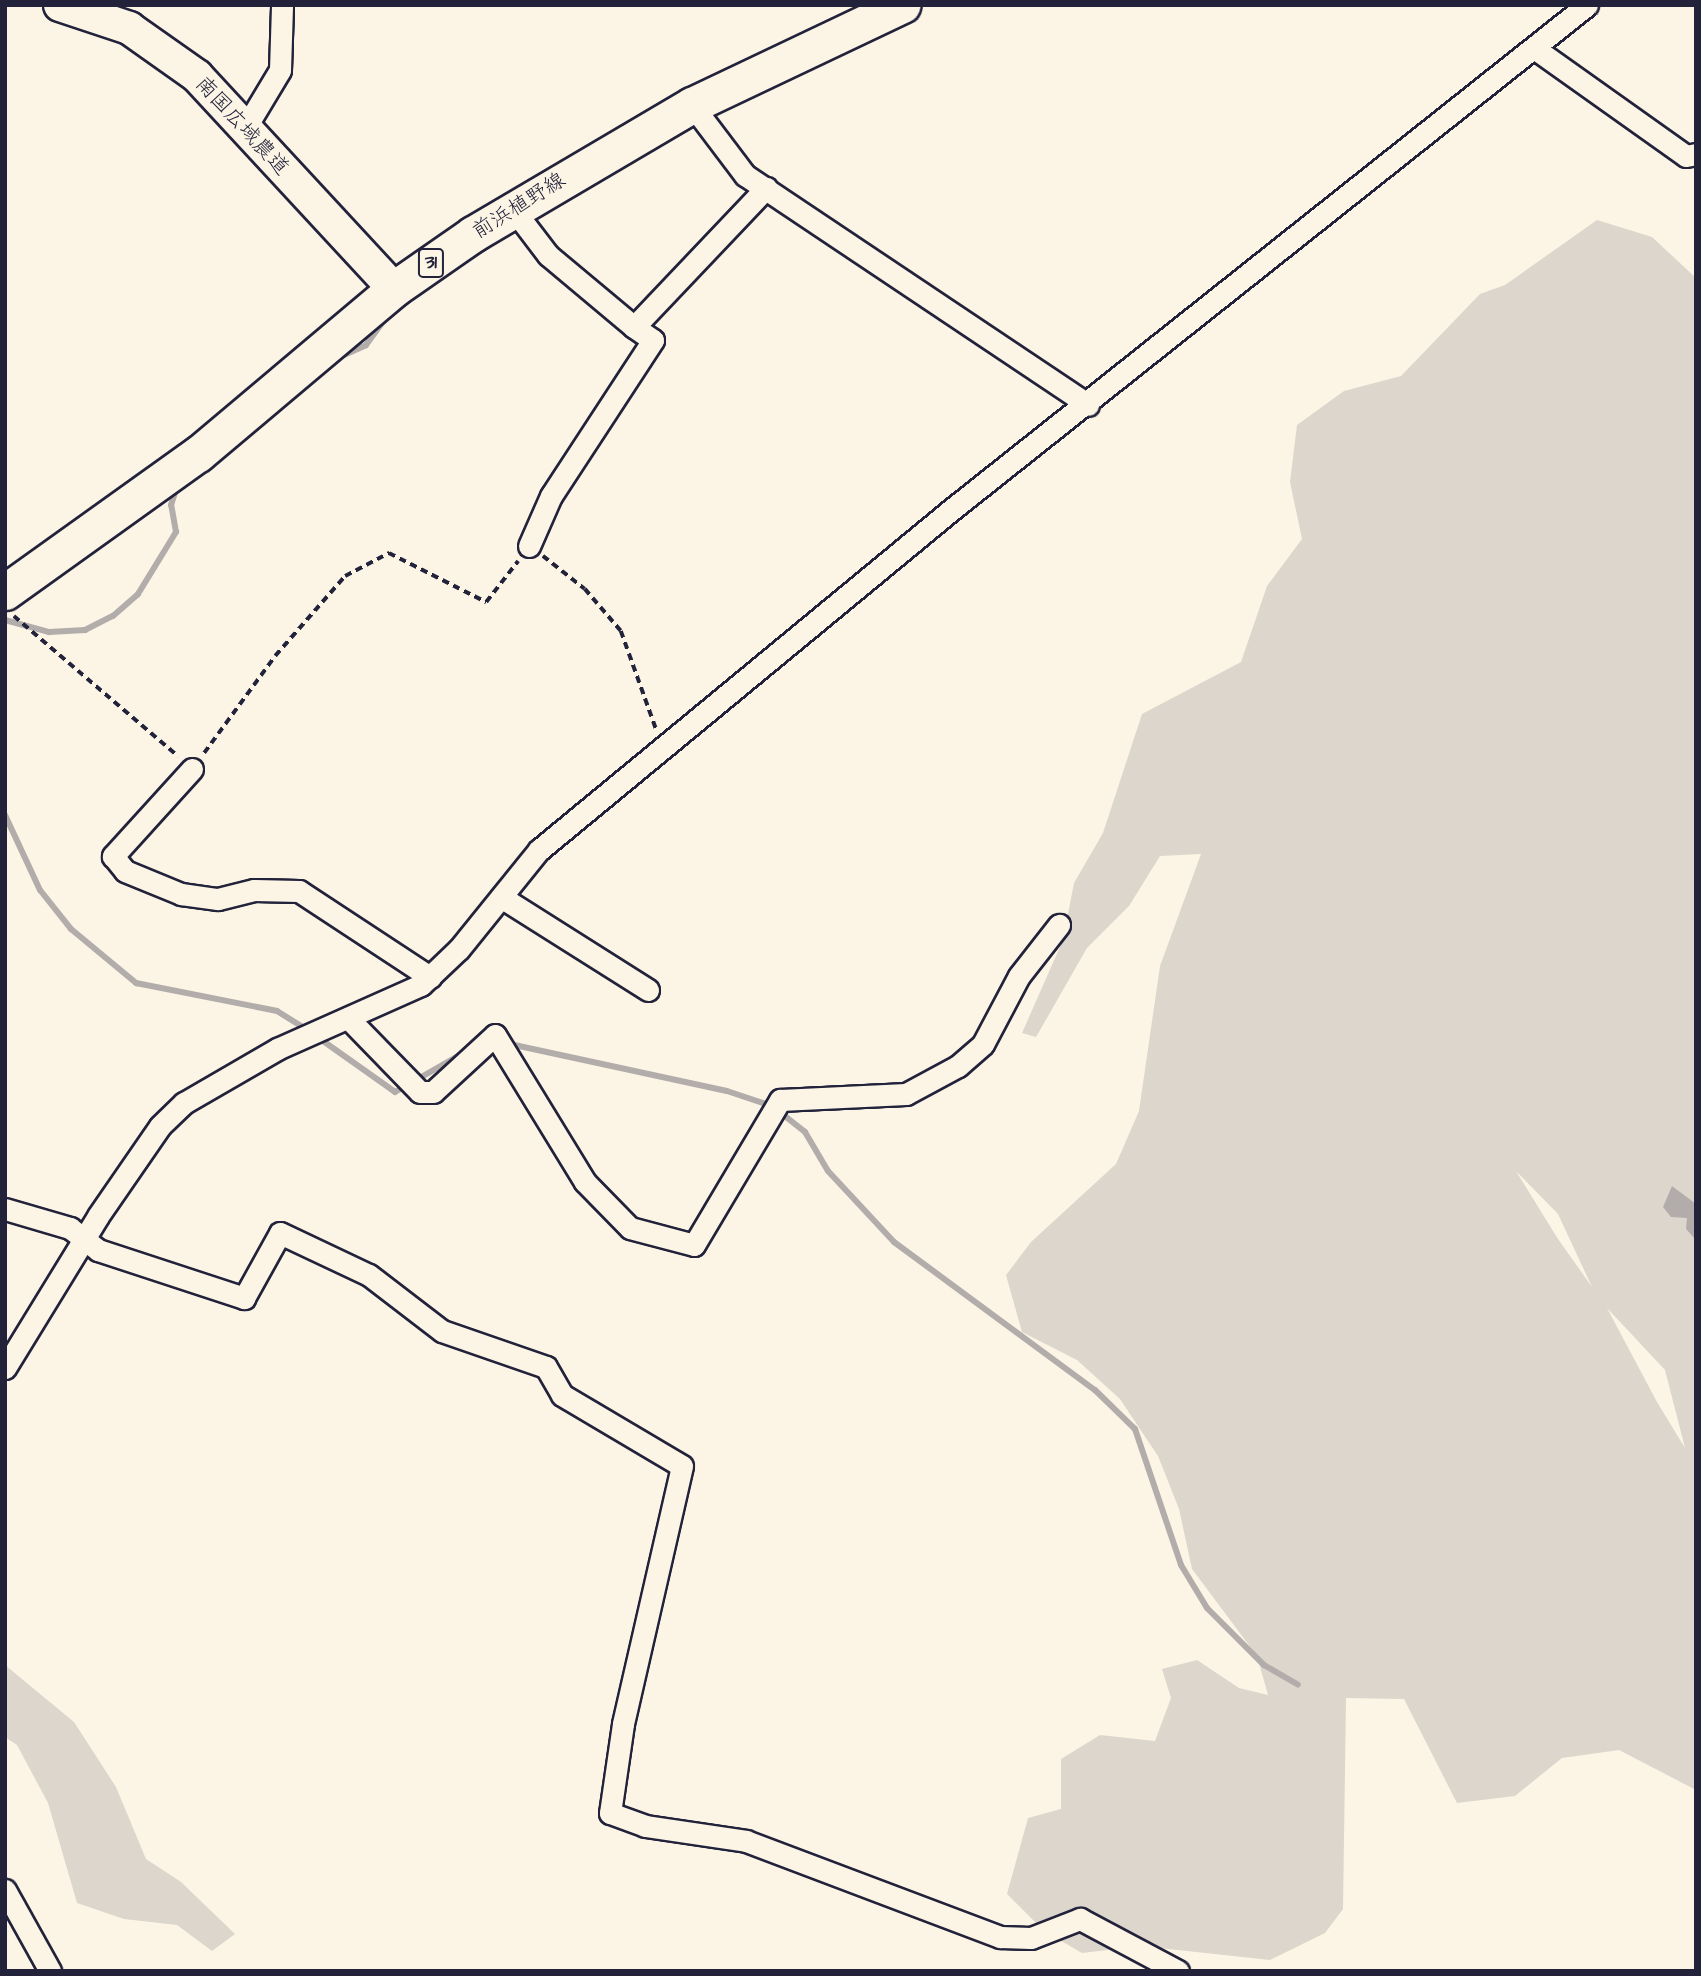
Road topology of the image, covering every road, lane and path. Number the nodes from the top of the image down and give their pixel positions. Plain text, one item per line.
1 (60, 5) edge
2 (282, 5) edge
3 (903, 5) edge
4 (1587, 5) edge
5 (1534, 48) junction
6 (692, 105) junction
7 (244, 130) junction
8 (1696, 154) edge
9 (765, 188) junction
10 (513, 209) junction
11 (394, 289) junction
12 (634, 327) junction
13 (1088, 405) junction
14 (529, 546) junction
15 (5, 592) edge
16 (5, 609) edge
17 (664, 747) junction
18 (192, 769) junction
19 (501, 897) junction
20 (1059, 925) dead end
21 (430, 977) junction
22 (648, 990) dead end
23 (348, 1018) junction
24 (5, 1209) edge
25 (83, 1239) junction
26 (5, 1368) edge
27 (5, 1890) edge
28 (50, 1971) edge
29 (1178, 1971) edge

1 - 7 street, 南国広域農道
2 - 7 street
3 - 6 main road, 前浜植野線 / 31
4 - 5 street
5 - 8 street
5 - 13 street
6 - 9 street
6 - 10 main road, 前浜植野線 / 31
7 - 11 street, 南国広域農道
9 - 12 street
9 - 13 street
10 - 11 main road, 前浜植野線 / 31
10 - 12 street
11 - 15 main road, 前浜植野線 / 31
12 - 14 street
13 - 17 street
14 - 17 path
14 - 18 path
16 - 18 path
17 - 19 street
18 - 21 street
19 - 21 street
19 - 22 street
20 - 23 street
21 - 23 street
23 - 25 street
24 - 25 street
25 - 26 street
25 - 29 street
27 - 28 street

